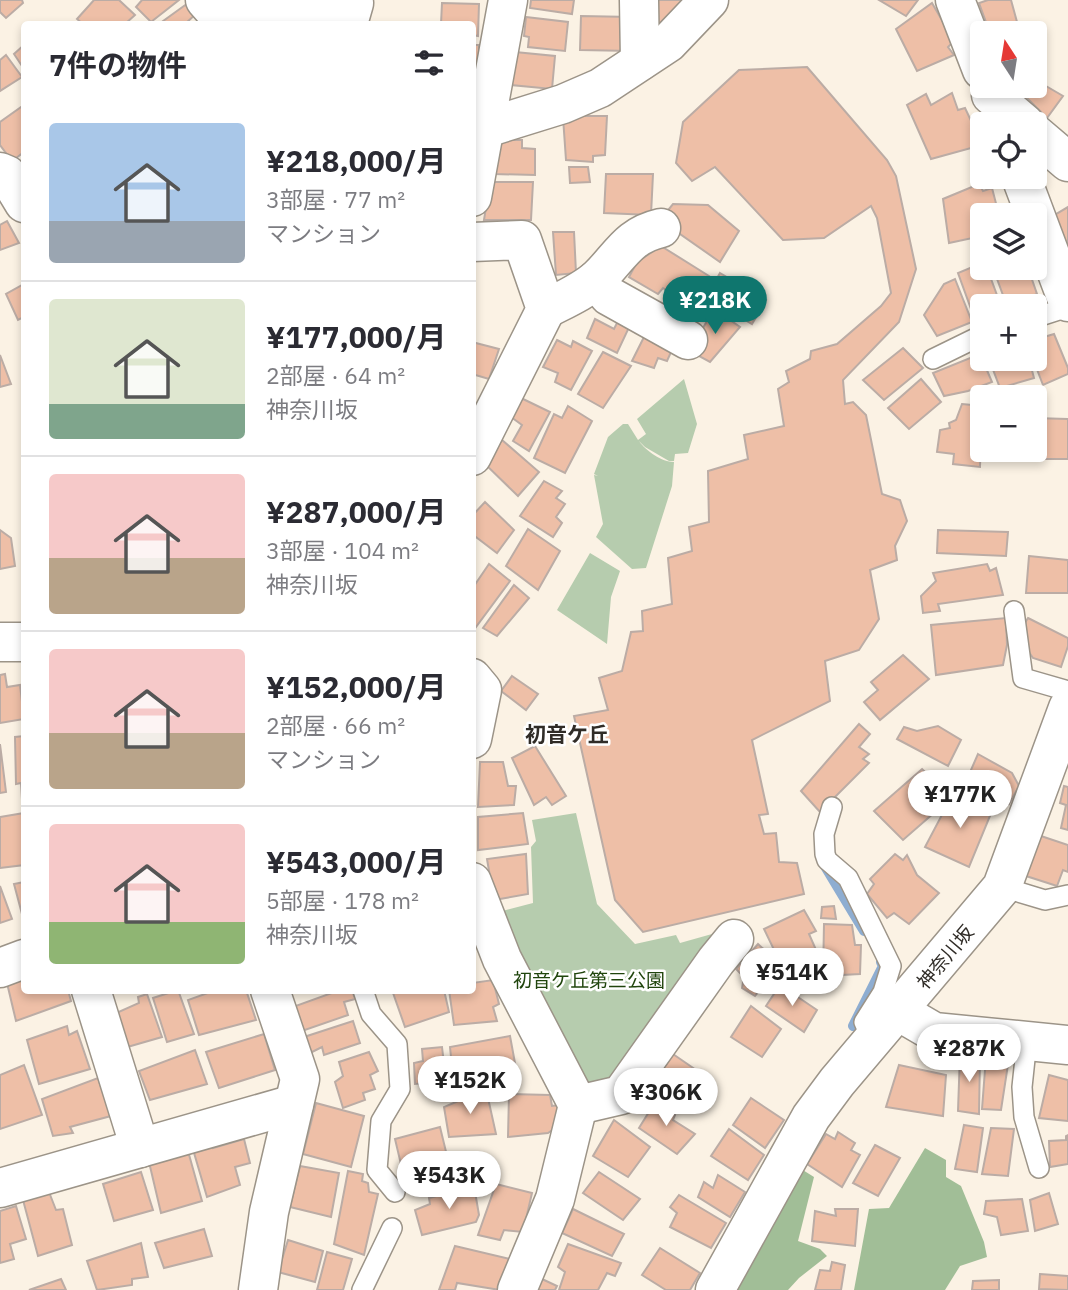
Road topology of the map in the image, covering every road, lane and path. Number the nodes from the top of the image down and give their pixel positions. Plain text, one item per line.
1 (205, 0) edge
2 (508, 0) edge
3 (639, 0) edge
4 (709, 0) edge
5 (955, 0) edge
6 (352, 9) edge
7 (970, 39) edge
8 (640, 61) junction
9 (995, 98) edge
10 (1011, 112) edge
11 (486, 128) junction
12 (1047, 144) edge
13 (1068, 162) edge
14 (476, 177) edge
15 (1026, 189) edge
16 (661, 228) dead end
17 (476, 242) edge
18 (596, 280) junction
19 (1068, 302) edge
20 (1068, 307) edge
21 (546, 309) junction
22 (1047, 314) edge
23 (688, 340) dead end
24 (970, 341) edge
25 (933, 359) dead end
26 (476, 448) edge
27 (1014, 611) dead end
28 (0, 642) edge
29 (21, 642) edge
30 (484, 681) edge
31 (1068, 691) edge
32 (1068, 708) edge
33 (476, 720) edge
34 (832, 807) dead end
35 (1002, 887) junction
36 (1068, 895) edge
37 (476, 903) edge
38 (734, 939) dead end
39 (21, 960) edge
40 (487, 962) edge
41 (0, 968) edge
42 (92, 994) edge
43 (271, 994) edge
44 (364, 994) edge
45 (898, 1011) junction
46 (1027, 1040) junction
47 (873, 1042) junction
48 (1068, 1045) edge
49 (294, 1104) junction
50 (578, 1105) junction
51 (140, 1148) junction
52 (1039, 1168) dead end
53 (0, 1188) edge
54 (395, 1192) dead end
55 (392, 1228) dead end
56 (724, 1282) edge
57 (258, 1290) edge
58 (362, 1290) edge
59 (517, 1290) edge

1 - 6 street
2 - 11 street
3 - 8 street
4 - 8 street
5 - 7 street
8 - 11 street
9 - 10 street
11 - 14 street
12 - 13 street
15 - 19 street
16 - 18 street
17 - 21 street
18 - 21 street
18 - 23 street
20 - 22 lane
21 - 26 street
24 - 25 lane
27 - 31 lane
28 - 29 street
30 - 33 street
32 - 35 street, 神奈川坂
34 - 47 lane
35 - 36 lane
35 - 45 street, 神奈川坂
37 - 40 street
38 - 50 street
39 - 41 street
40 - 50 street
42 - 51 street
43 - 49 street
44 - 54 lane
45 - 46 street
45 - 47 street, 神奈川坂
46 - 48 street
46 - 52 lane
47 - 56 street, 神奈川坂
49 - 51 street
49 - 57 street
50 - 59 street
51 - 53 street
55 - 58 lane

